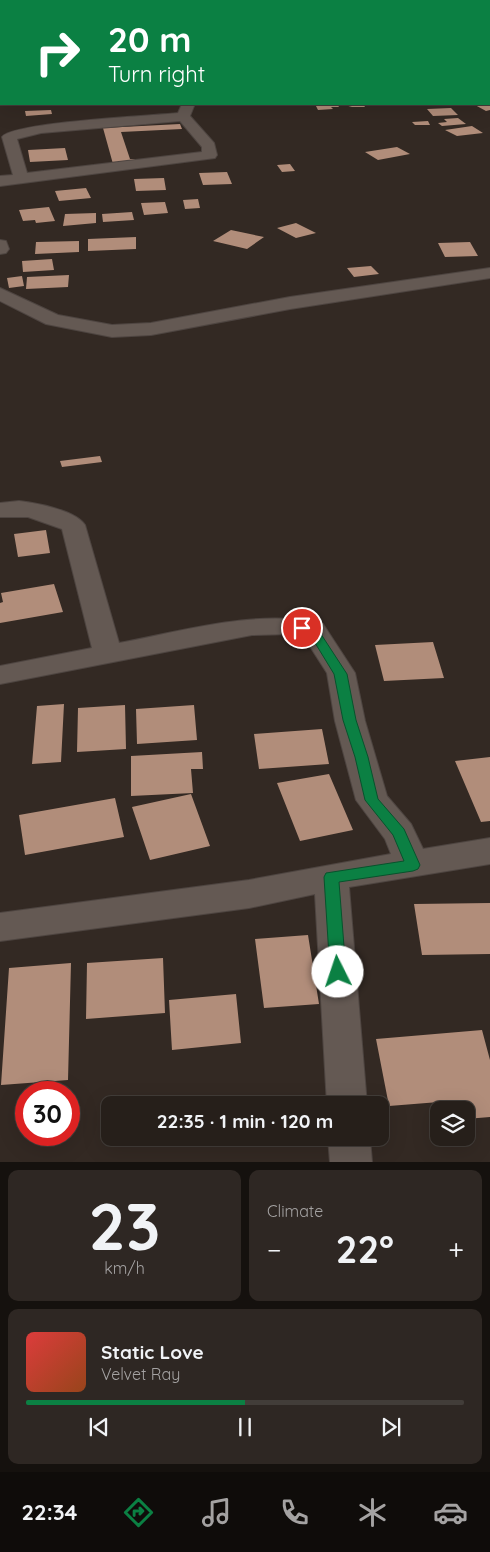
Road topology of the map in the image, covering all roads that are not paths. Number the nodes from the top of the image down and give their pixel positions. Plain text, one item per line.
1 (199, 105) edge
2 (185, 109) edge
3 (21, 178) junction
4 (0, 181) edge
5 (490, 273) edge
6 (0, 294) edge
7 (0, 510) edge
8 (108, 654) junction
9 (0, 675) edge
10 (490, 850) edge
11 (413, 865) junction
12 (332, 877) junction
13 (0, 927) edge
14 (346, 1096) edge
15 (350, 1146) edge
16 (351, 1162) edge

1 - 2 street
2 - 3 street
2 - 3 street
3 - 4 street
5 - 6 street
7 - 8 street
8 - 9 street
8 - 11 street
10 - 11 street
11 - 12 street
12 - 13 street
12 - 14 street
15 - 16 street

